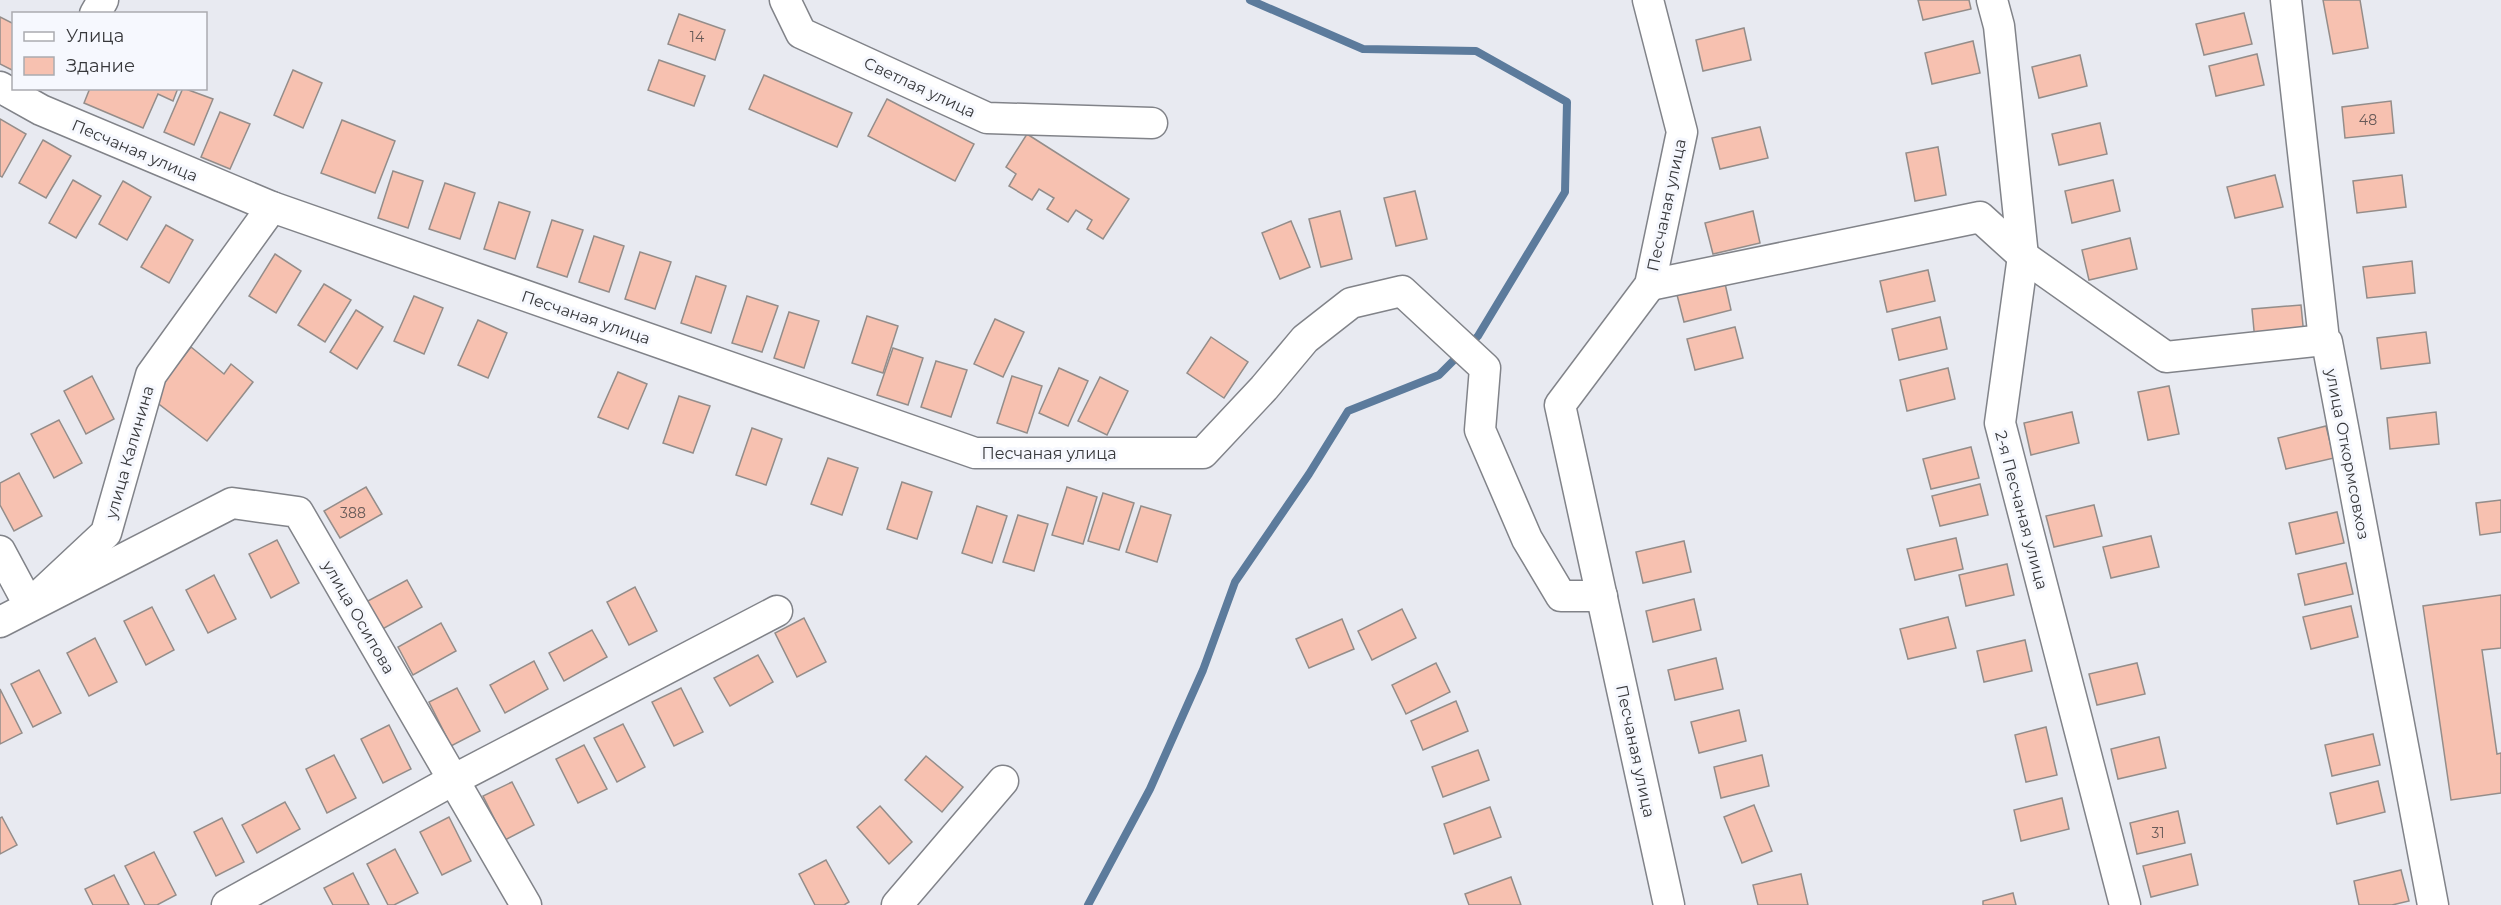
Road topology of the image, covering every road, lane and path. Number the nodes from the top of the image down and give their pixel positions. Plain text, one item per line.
1 (785, 0) edge
2 (1648, 0) edge
3 (1992, 0) edge
4 (2286, 0) edge
5 (0, 87) edge
6 (47, 99) edge
7 (1152, 123) dead end
8 (272, 207) junction
9 (2023, 256) junction
10 (1650, 285) junction
11 (2324, 340) junction
12 (232, 503) joint
13 (0, 551) edge
14 (1602, 596) junction
15 (29, 605) junction
16 (777, 611) dead end
17 (0, 622) edge
18 (453, 780) junction
19 (1003, 781) dead end
20 (227, 905) edge
21 (526, 905) edge
22 (897, 905) edge
23 (1669, 905) edge
24 (2125, 905) edge
25 (2433, 905) edge

1 - 7 street, Светлая улица
2 - 10 street, Песчаная улица
3 - 9 street, 2-я Песчаная улица
4 - 11 street, улица Откормсовхоз
5 - 6 street, Песчаная улица
6 - 8 street, Песчаная улица
8 - 14 street, Песчаная улица
8 - 15 street, улица Калинина
9 - 10 street
9 - 11 street
9 - 24 street, 2-я Песчаная улица
10 - 14 street, Песчаная улица
11 - 25 street, улица Откормсовхоз
12 - 15 street, улица Калинина
12 - 18 street, улица Осипова
13 - 15 street
14 - 23 street, Песчаная улица
15 - 17 street, улица Калинина
16 - 18 street
18 - 20 street
18 - 21 street, улица Осипова
19 - 22 street

